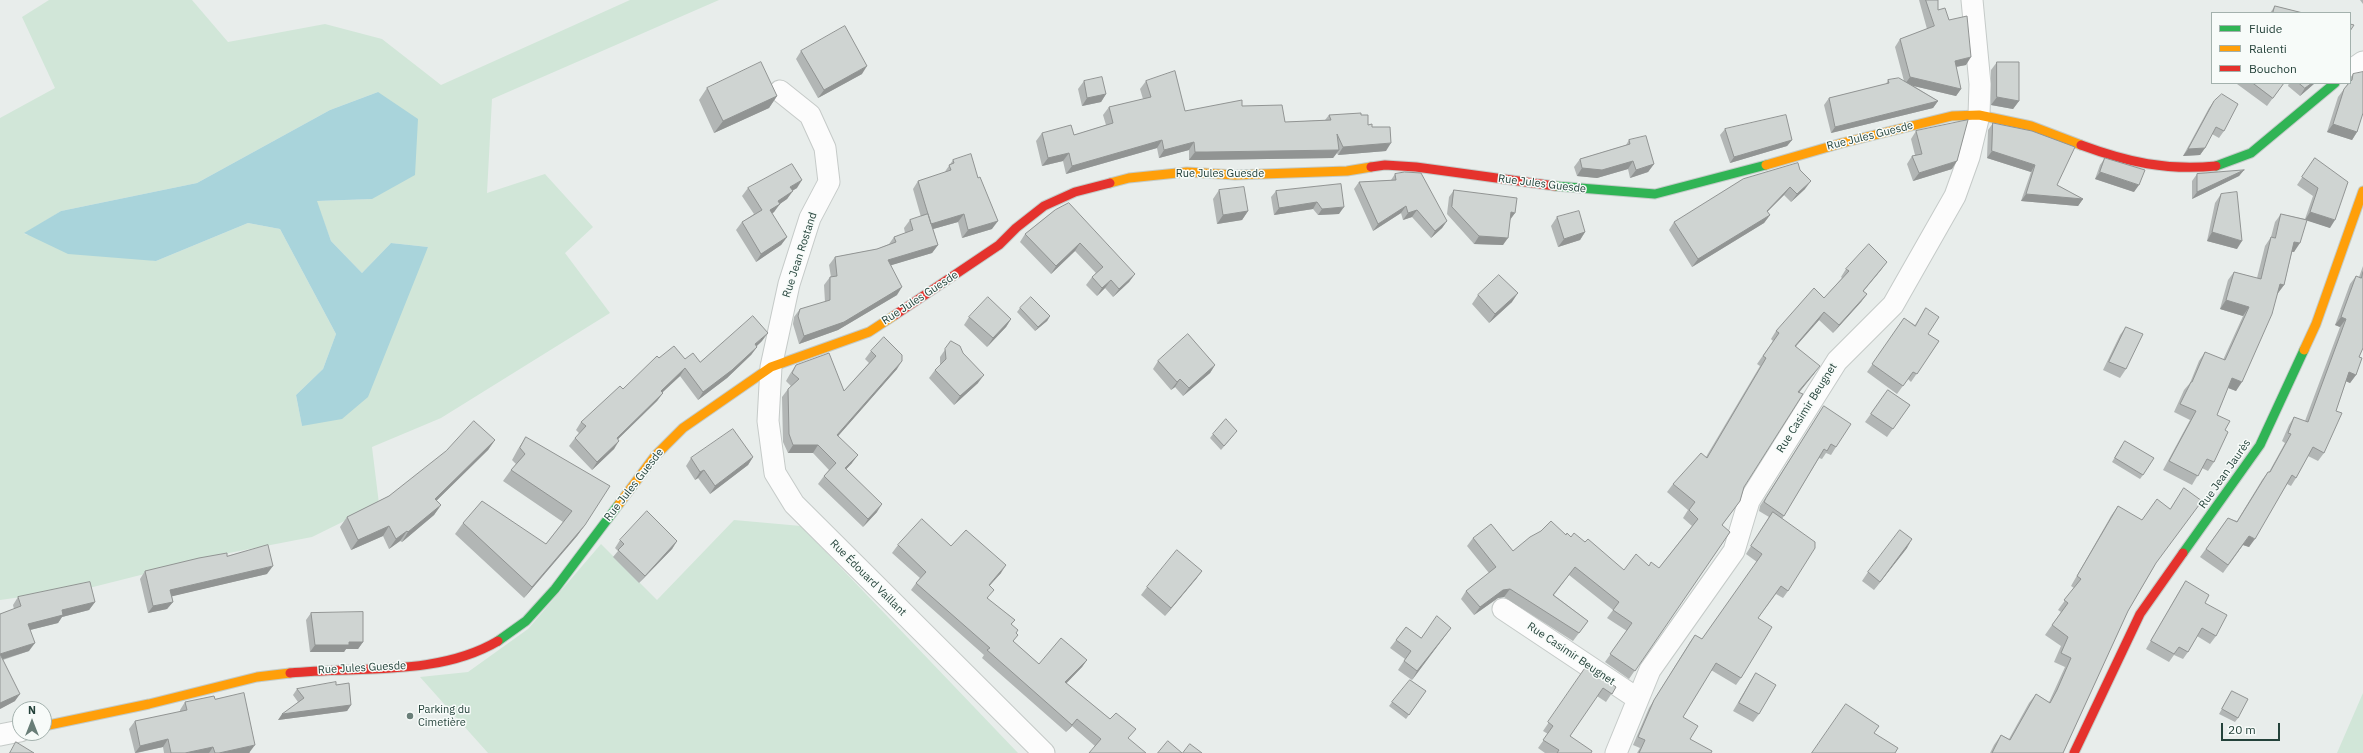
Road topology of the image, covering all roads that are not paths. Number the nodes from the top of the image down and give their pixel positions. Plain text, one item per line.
1 (1972, 0) edge
2 (2363, 62) edge
3 (2351, 70) edge
4 (2334, 84) edge
5 (780, 91) dead end
6 (1979, 115) junction
7 (2363, 191) edge
8 (771, 367) junction
9 (1503, 609) dead end
10 (1638, 699) junction
11 (52, 724) edge
12 (12, 733) edge
13 (0, 735) edge
14 (1044, 753) edge
15 (1616, 753) edge
16 (2074, 753) edge

1 - 6 street, Rue Casimir Beugnet
2 - 3 street
4 - 6 street, Rue Jules Guesde
5 - 8 street, Rue Jean Rostand
6 - 8 street, Rue Jules Guesde
6 - 10 street, Rue Casimir Beugnet
7 - 16 street, Rue Jean Jaurès
8 - 11 street, Rue Jules Guesde
8 - 14 street, Rue Édouard Vaillant
9 - 10 street, Rue Casimir Beugnet
10 - 15 street, Rue Casimir Beugnet
12 - 13 street

